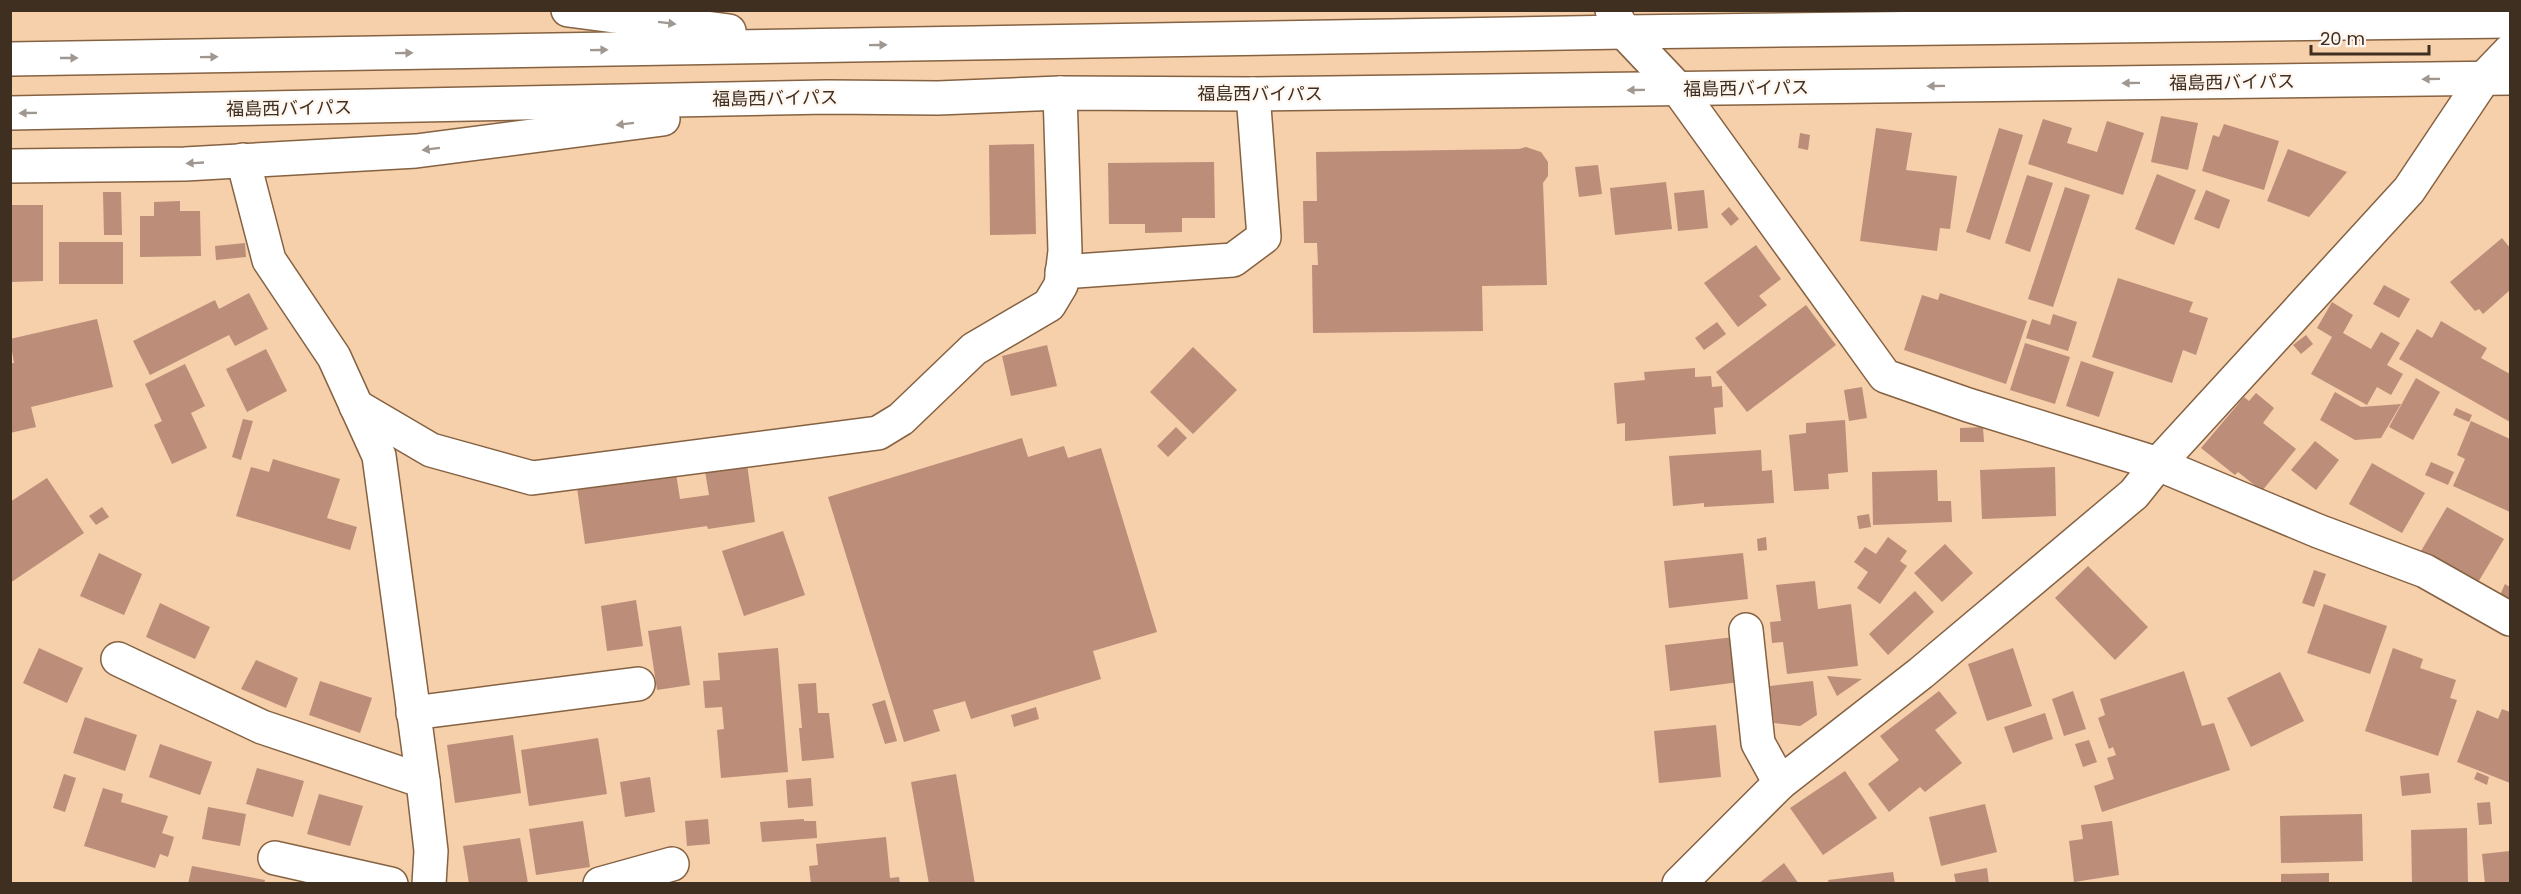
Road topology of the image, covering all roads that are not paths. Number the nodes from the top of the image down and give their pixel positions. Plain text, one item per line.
1 (567, 10) edge
2 (1618, 21) edge
3 (2511, 21) edge
4 (844, 45) junction
5 (2511, 51) edge
6 (10, 58) edge
7 (2497, 78) edge
8 (1678, 89) junction
9 (1060, 93) junction
10 (1253, 94) junction
11 (828, 97) junction
12 (10, 113) edge
13 (243, 160) junction
14 (10, 166) edge
15 (1062, 272) junction
16 (356, 406) junction
17 (2158, 464) junction
18 (2511, 619) edge
19 (1746, 630) dead end
20 (118, 659) dead end
21 (638, 684) dead end
22 (412, 713) junction
23 (423, 781) junction
24 (1780, 783) junction
25 (275, 858) dead end
26 (672, 864) dead end
27 (391, 884) edge
28 (429, 884) edge
29 (600, 884) edge
30 (1679, 884) edge

1 -> 4 main road
2 - 3 main road
4 -> 2 main road
2 - 8 main road
6 -> 4 main road
5 - 7 main road
7 -> 8 main road, 福島西バイパス
7 - 17 main road
8 -> 10 main road, 福島西バイパス
8 - 17 main road
9 - 10 main road, 福島西バイパス
9 - 11 main road, 福島西バイパス
9 - 15 main road
10 - 15 main road
11 -> 12 main road, 福島西バイパス
11 -> 13 main road
13 -> 14 main road
13 - 16 main road
15 - 16 main road
16 - 22 main road
17 - 18 main road
17 - 24 main road
19 - 24 main road
20 - 23 main road
21 - 22 main road
22 - 23 main road
23 - 28 main road
24 - 30 main road
25 - 27 main road
26 - 29 main road

